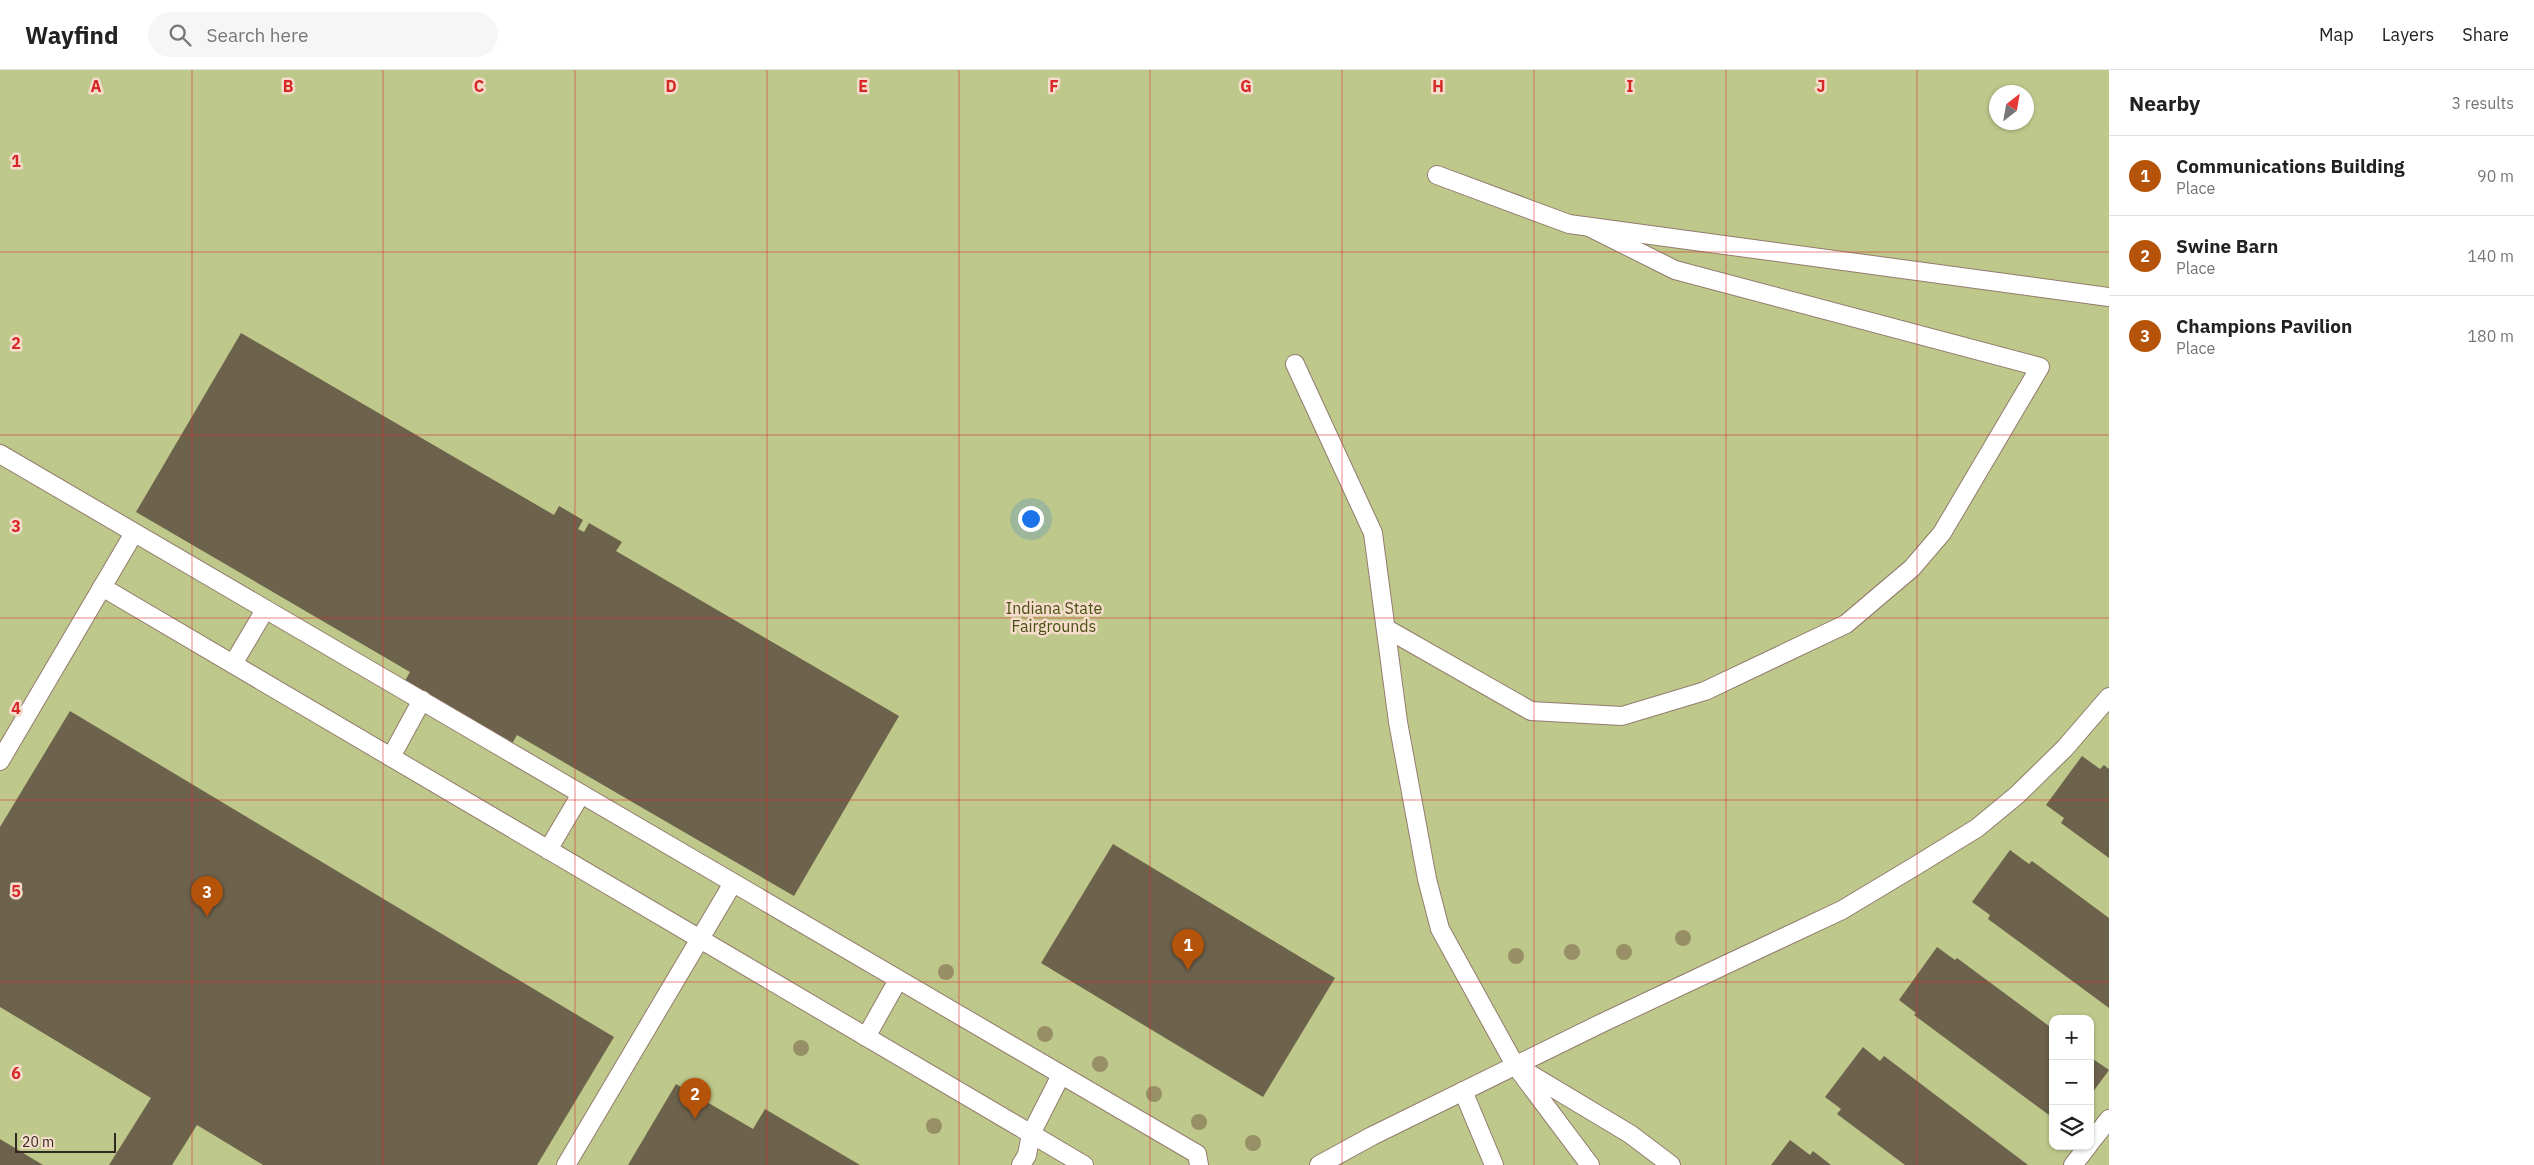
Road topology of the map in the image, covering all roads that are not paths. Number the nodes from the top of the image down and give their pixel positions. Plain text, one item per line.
1 (1437, 175) dead end
2 (1589, 227) junction
3 (2109, 297) edge
4 (1295, 364) dead end
5 (0, 454) edge
6 (134, 533) junction
7 (102, 587) junction
8 (265, 610) junction
9 (1387, 629) junction
10 (233, 664) junction
11 (2109, 697) edge
12 (422, 700) junction
13 (391, 757) junction
14 (0, 761) edge
15 (581, 794) junction
16 (548, 850) junction
17 (733, 883) junction
18 (699, 939) junction
19 (898, 980) junction
20 (866, 1038) junction
21 (1515, 1065) junction
22 (1061, 1075) junction
23 (1463, 1091) junction
24 (2109, 1119) edge
25 (1031, 1134) junction
26 (2094, 1138) edge
27 (2085, 1150) edge
28 (566, 1165) edge
29 (1021, 1165) edge
30 (1084, 1165) edge
31 (1199, 1165) edge
32 (1319, 1165) edge
33 (1494, 1165) edge
34 (1590, 1165) edge
35 (1671, 1165) edge
36 (2073, 1165) edge

1 - 2 lane
2 - 3 lane
2 - 9 lane
4 - 9 lane
5 - 6 lane
6 - 7 lane
6 - 8 lane
7 - 10 lane
7 - 14 lane
8 - 10 lane
8 - 12 lane
9 - 21 lane
10 - 13 lane
11 - 21 lane
12 - 13 lane
12 - 15 lane
13 - 16 lane
15 - 16 lane
15 - 17 lane
16 - 18 lane
17 - 18 lane
17 - 19 lane
18 - 20 lane
18 - 28 lane
19 - 20 lane
19 - 22 lane
20 - 25 lane
21 - 23 lane
21 - 34 lane
21 - 35 lane
22 - 25 lane
22 - 31 lane
23 - 32 lane
23 - 33 lane
24 - 26 lane
25 - 29 lane
25 - 30 lane
27 - 36 lane

